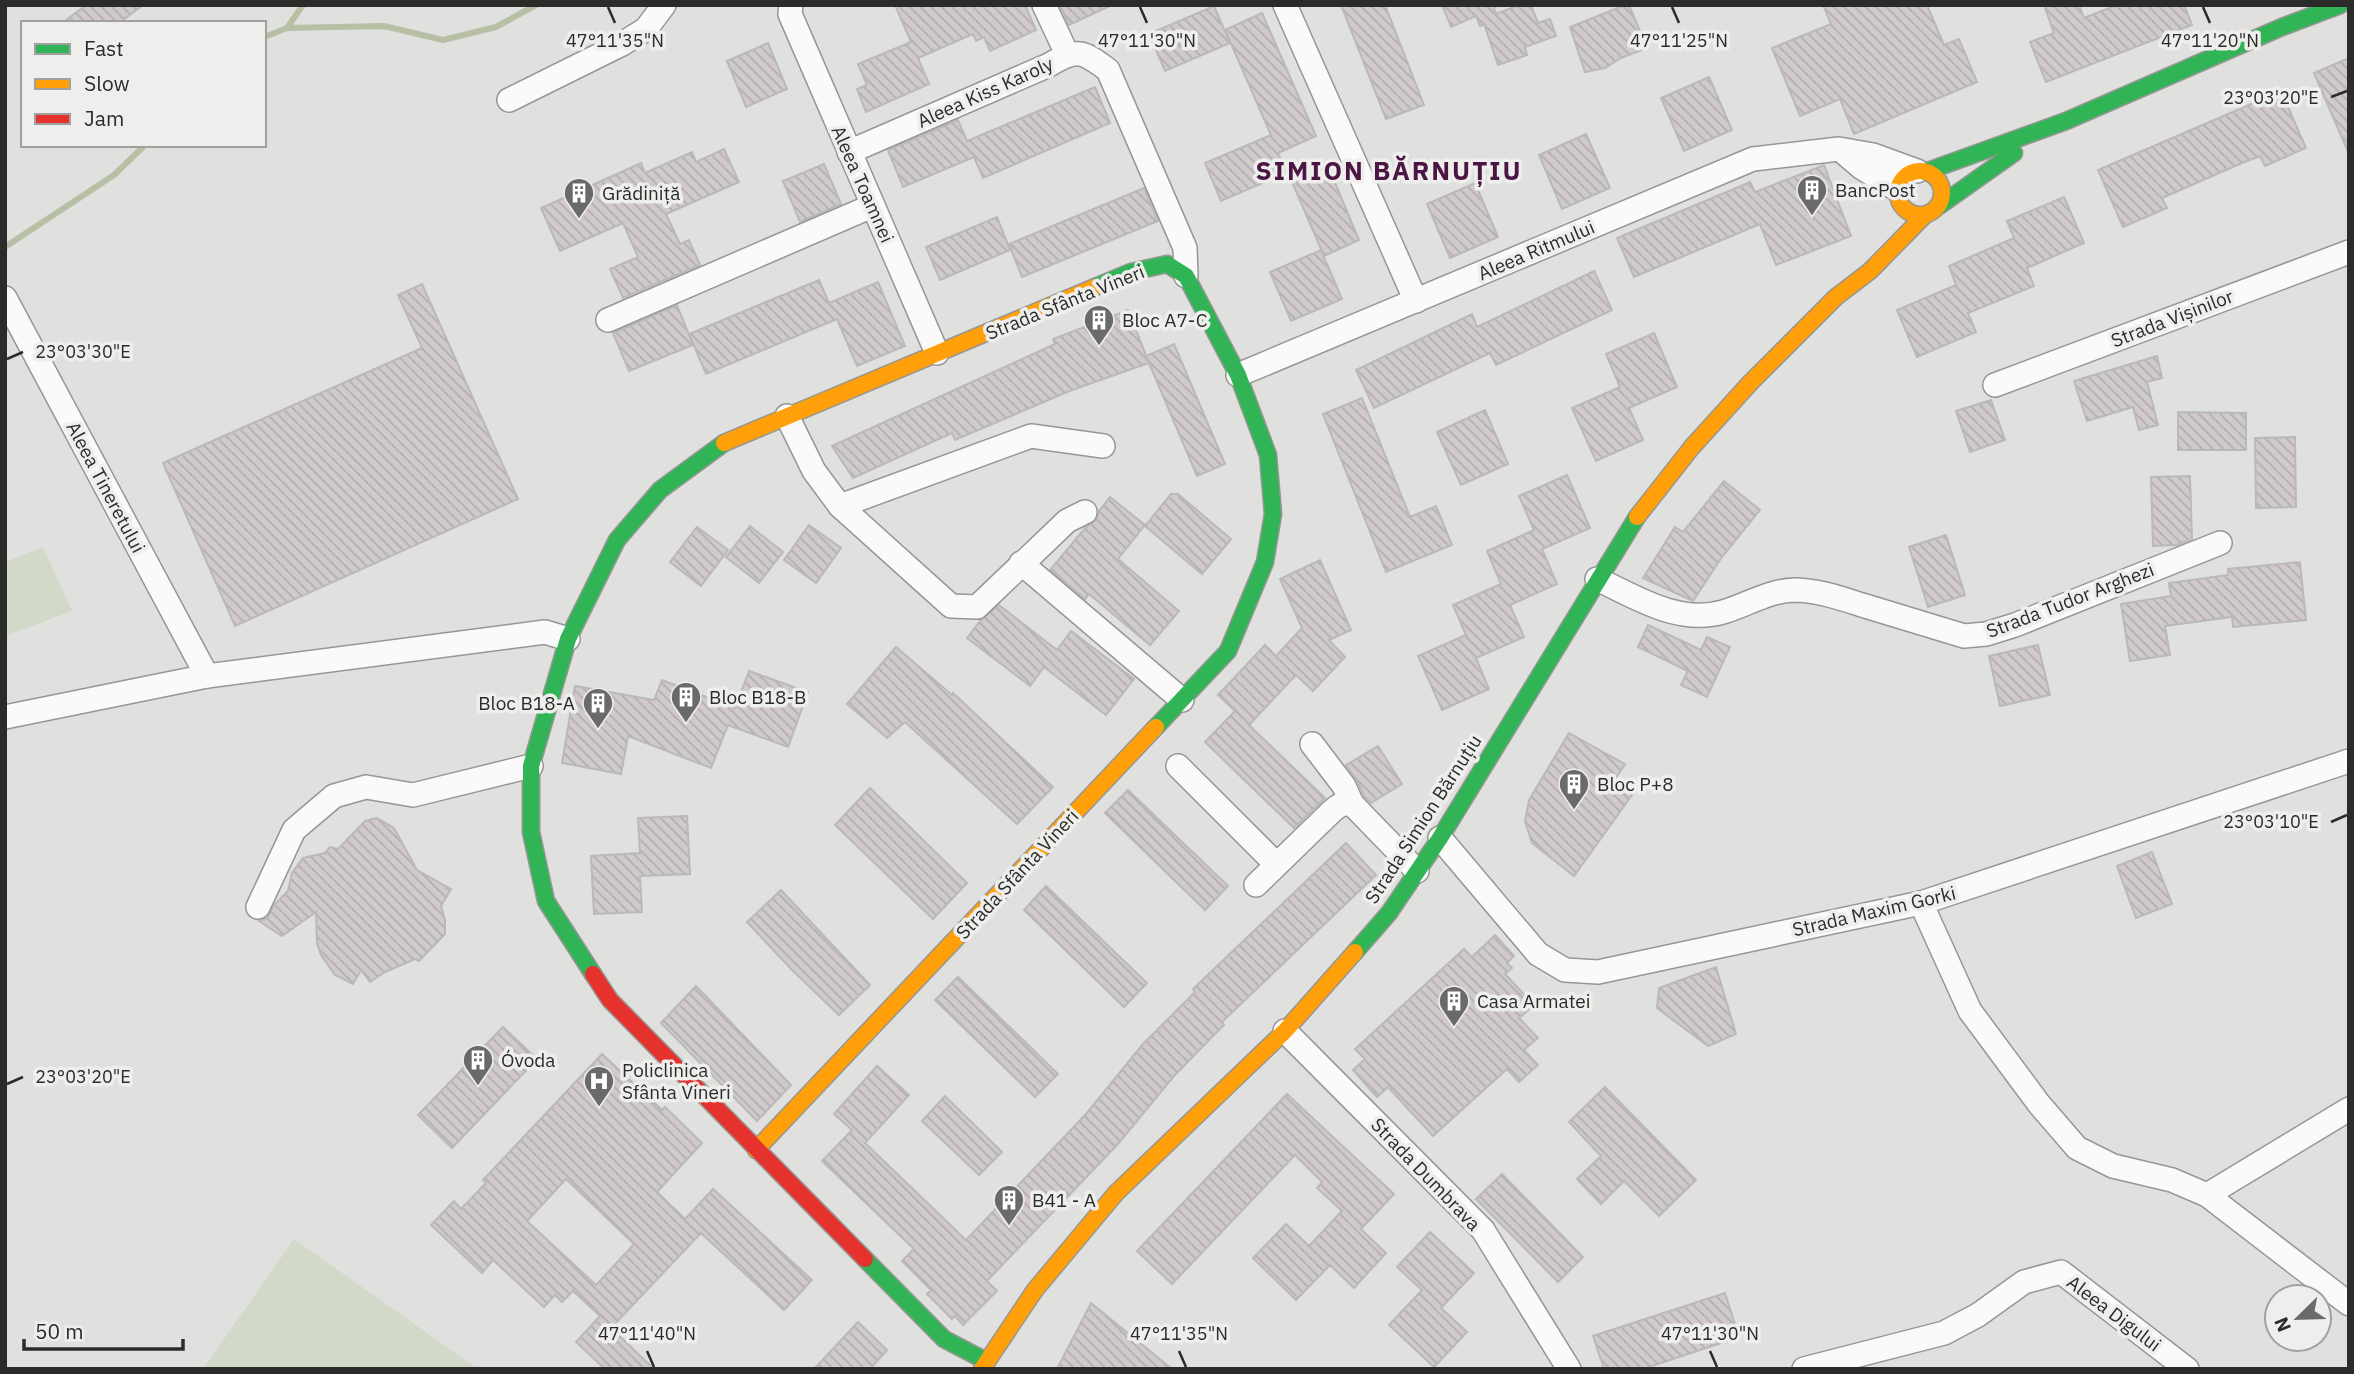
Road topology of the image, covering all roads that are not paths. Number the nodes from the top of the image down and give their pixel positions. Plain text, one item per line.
1 (664, 5) edge
2 (1044, 5) edge
3 (1285, 5) edge
4 (2340, 5) edge
5 (790, 9) edge
6 (1068, 54) junction
7 (509, 100) dead end
8 (2057, 124) junction
9 (1839, 149) junction
10 (849, 152) junction
11 (1921, 172) junction
12 (1896, 199) junction
13 (873, 206) junction
14 (1932, 211) junction
15 (2349, 252) edge
16 (1863, 254) dead end
17 (1186, 276) junction
18 (1836, 297) junction
19 (5, 298) edge
20 (1416, 301) junction
21 (608, 320) dead end
22 (937, 353) junction
23 (1238, 375) junction
24 (1995, 385) dead end
25 (787, 416) junction
26 (1103, 446) dead end
27 (840, 506) junction
28 (1085, 512) dead end
29 (2220, 543) dead end
30 (1021, 563) junction
31 (1597, 579) junction
32 (568, 639) junction
33 (207, 676) junction
34 (1182, 700) junction
35 (5, 717) edge
36 (1312, 744) dead end
37 (2349, 761) edge
38 (531, 766) junction
39 (1178, 766) dead end
40 (1352, 804) junction
41 (1440, 838) junction
42 (1276, 864) junction
43 (1418, 871) junction
44 (1256, 885) dead end
45 (1921, 903) junction
46 (258, 907) dead end
47 (1285, 1031) junction
48 (2349, 1109) edge
49 (756, 1150) junction
50 (2207, 1195) junction
51 (2349, 1304) edge
52 (984, 1365) edge
53 (1569, 1369) edge
54 (1804, 1369) edge
55 (2187, 1369) edge

1 - 7 street
2 - 6 street
3 - 20 street
4 - 8 street, Strada Simion Bărnuțiu
5 - 10 street, Aleea Toamnei
6 - 10 street, Aleea Kiss Karoly
6 - 17 street, Aleea Kiss Karoly
8 - 11 street, Strada Simion Bărnuțiu
8 - 14 street, Strada Simion Bărnuțiu
9 - 11 street, Aleea Ritmului
9 - 12 street
9 - 20 street, Aleea Ritmului
10 - 13 street, Aleea Toamnei
11 - 12 street, Strada Simion Bărnuțiu
11 - 14 street
12 - 14 street
13 - 21 street
13 - 22 street, Aleea Toamnei
14 - 18 street, Strada Simion Bărnuțiu
15 - 24 street, Strada Vișinilor
16 - 18 street, Strada Simion Bărnuțiu
17 - 22 street, Strada Sfânta Vineri
17 - 23 street, Strada Sfânta Vineri
18 - 31 street, Strada Simion Bărnuțiu
19 - 33 street, Aleea Tineretului
20 - 23 street, Aleea Ritmului
22 - 25 street, Strada Sfânta Vineri
23 - 34 street, Strada Sfânta Vineri
25 - 27 street
25 - 32 street, Strada Sfânta Vineri
26 - 27 street
27 - 30 street
28 - 30 street
29 - 31 street, Strada Tudor Arghezi
30 - 34 street
31 - 41 street, Strada Simion Bărnuțiu
32 - 33 street
32 - 38 street, Strada Sfânta Vineri
33 - 35 street
34 - 49 street, Strada Sfânta Vineri
36 - 40 street
37 - 45 street, Strada Maxim Gorki
38 - 46 street
38 - 49 street, Strada Sfânta Vineri
39 - 42 street
40 - 42 street
40 - 43 street
41 - 43 street, Strada Simion Bărnuțiu
41 - 45 street, Strada Maxim Gorki
42 - 44 street
43 - 47 street, Strada Simion Bărnuțiu
45 - 50 street
47 - 52 street, Strada Simion Bărnuțiu
47 - 53 street, Strada Dumbrava
48 - 50 street
49 - 52 street, Strada Sfânta Vineri
50 - 51 street
54 - 55 street, Aleea Digului

